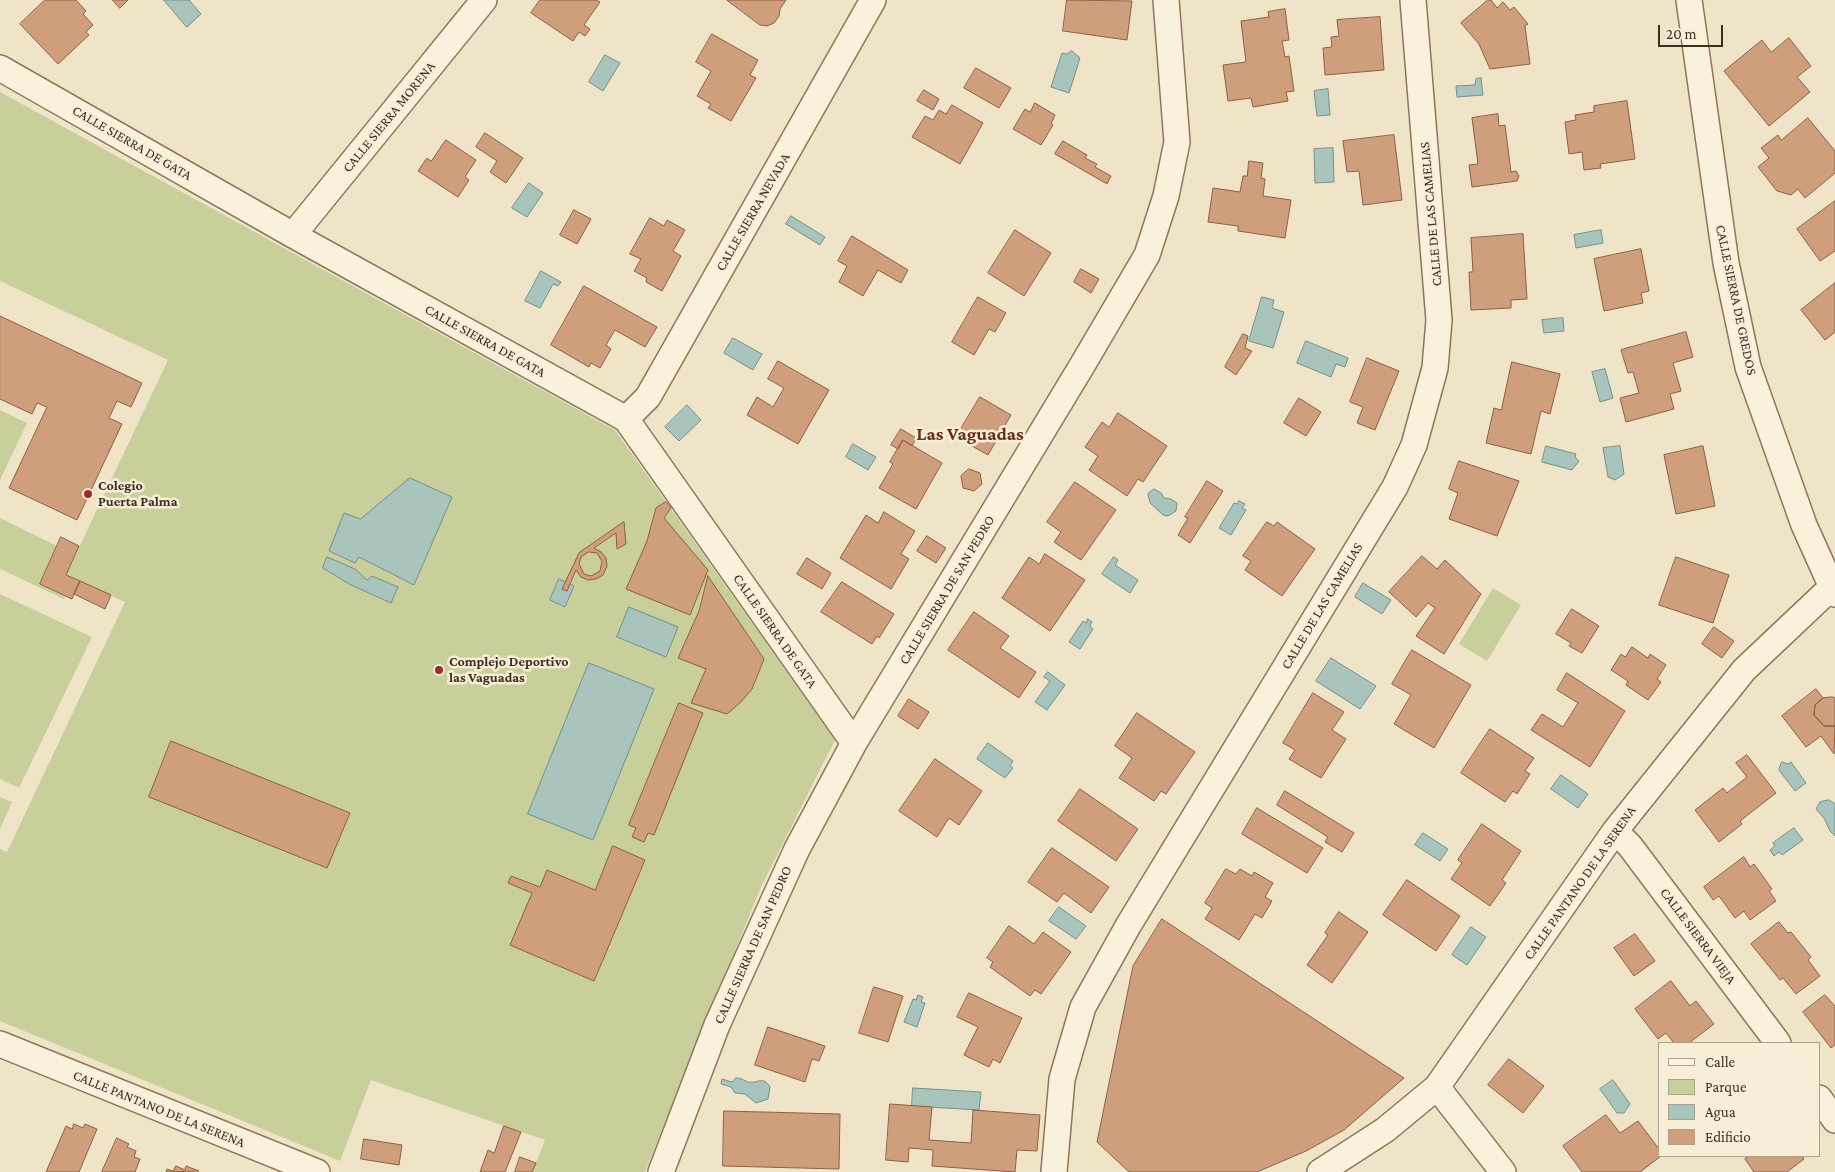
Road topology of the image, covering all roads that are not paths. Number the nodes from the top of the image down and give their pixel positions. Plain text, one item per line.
1 (484, 0) edge
2 (873, 0) edge
3 (1166, 0) edge
4 (1413, 0) edge
5 (1689, 0) edge
6 (0, 68) edge
7 (293, 235) junction
8 (626, 419) junction
9 (1834, 589) edge
10 (854, 743) junction
11 (1614, 831) junction
12 (1777, 1042) edge
13 (0, 1044) edge
14 (1437, 1087) junction
15 (1820, 1099) edge
16 (1835, 1120) edge
17 (317, 1172) edge
18 (661, 1172) edge
19 (1054, 1172) edge
20 (1320, 1172) edge
21 (1503, 1172) edge

1 - 7 street, CALLE SIERRA MORENA
2 - 8 street, CALLE SIERRA NEVADA
3 - 10 street, CALLE SIERRA DE SAN PEDRO
4 - 19 street, CALLE DE LAS CAMELIAS
5 - 9 street, CALLE SIERRA DE GREDOS
6 - 7 street, CALLE SIERRA DE GATA
7 - 8 street, CALLE SIERRA DE GATA
8 - 10 street, CALLE SIERRA DE GATA
9 - 11 street, CALLE PANTANO DE LA SERENA
10 - 18 street, CALLE SIERRA DE SAN PEDRO
11 - 12 street, CALLE SIERRA VIEJA
11 - 14 street, CALLE PANTANO DE LA SERENA
13 - 17 street, CALLE PANTANO DE LA SERENA
14 - 20 street, CALLE PANTANO DE LA SERENA
14 - 21 street
15 - 16 street

